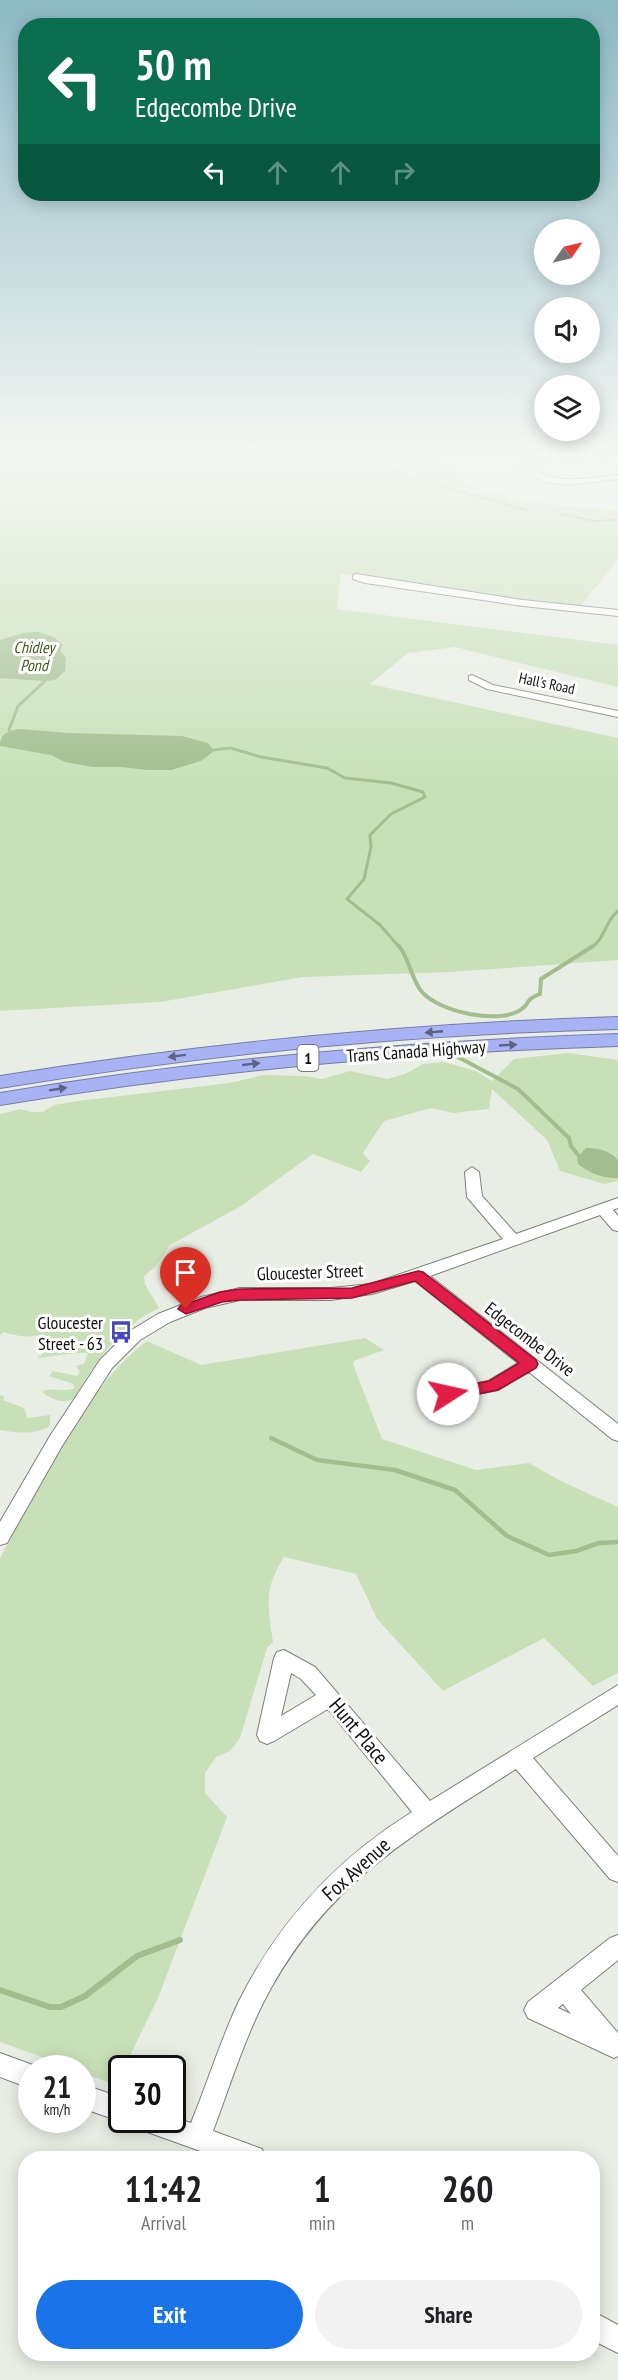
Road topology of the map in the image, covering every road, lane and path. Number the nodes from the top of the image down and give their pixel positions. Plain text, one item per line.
1 (356, 576) dead end
2 (618, 613) edge
3 (472, 678) dead end
4 (618, 714) edge
5 (618, 1023) edge
6 (618, 1040) edge
7 (0, 1082) edge
8 (0, 1099) edge
9 (472, 1172) dead end
10 (618, 1203) edge
11 (603, 1208) junction
12 (618, 1226) edge
13 (512, 1240) junction
14 (418, 1275) junction
15 (531, 1364) junction
16 (448, 1394) dead end
17 (618, 1434) edge
18 (0, 1538) edge
19 (618, 1694) edge
20 (330, 1697) junction
21 (519, 1757) junction
22 (426, 1814) junction
23 (618, 1872) edge
24 (618, 1947) edge
25 (565, 1989) dead end
26 (0, 2065) edge
27 (18, 2072) edge
28 (184, 2133) edge
29 (198, 2138) junction
30 (234, 2151) edge
31 (600, 2329) edge
32 (618, 2340) edge

1 - 2 street
3 - 4 street, Hall's Road
5 -> 7 highway, Trans Canada Highway / 1
8 -> 6 highway, Trans Canada Highway / 1
9 - 13 street
10 - 11 street, Gloucester Street
11 - 12 street
11 - 13 street, Gloucester Street
13 - 14 street, Gloucester Street
14 - 15 street, Edgecombe Drive
14 - 18 street, Gloucester Street
15 - 16 street
15 - 17 street, Edgecombe Drive
19 - 21 street, Fox Avenue
20 - 20 street, Hunt Place
20 - 22 street, Hunt Place
21 - 22 street, Fox Avenue
21 - 23 street
22 - 29 street, Fox Avenue
24 - 25 street
26 - 27 street
28 - 29 street
29 - 30 street
31 - 32 street

